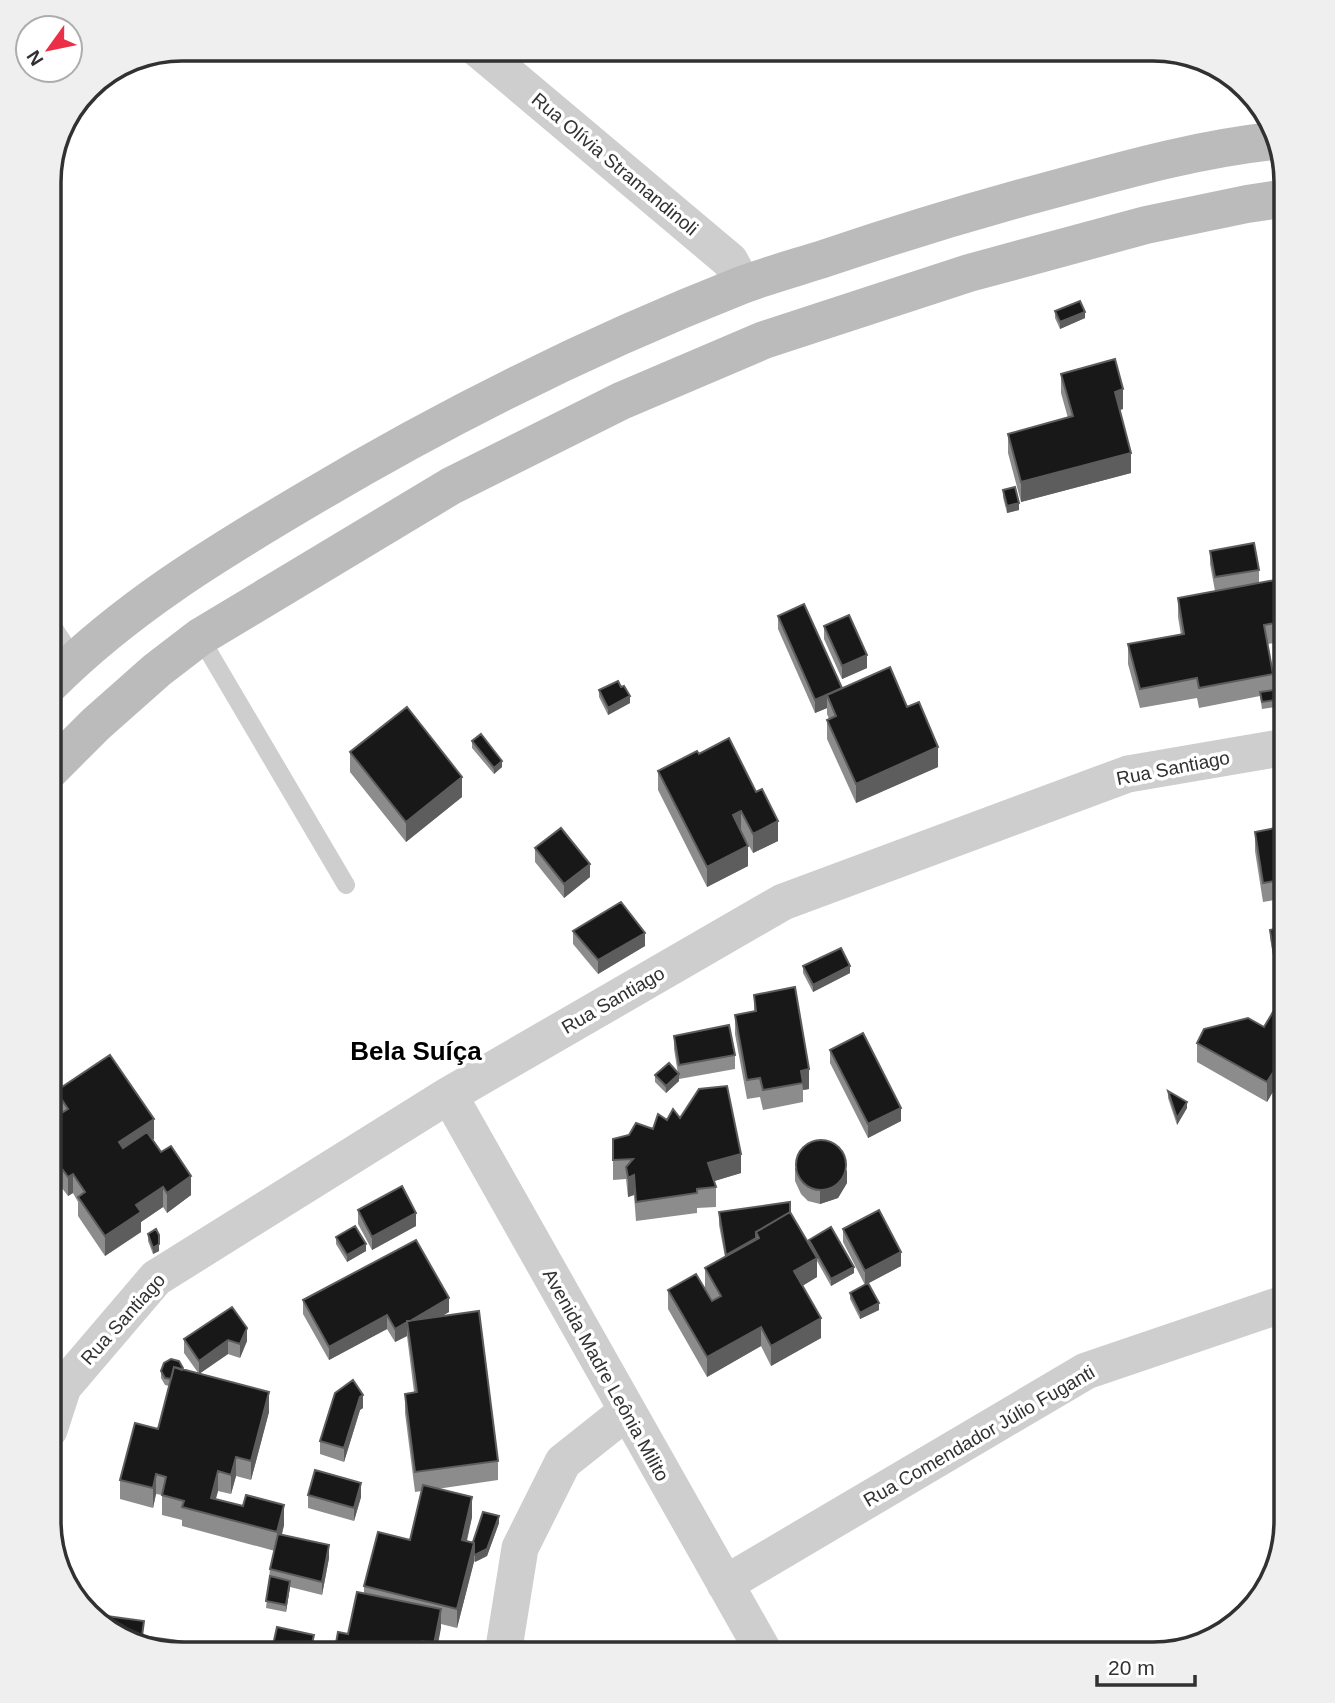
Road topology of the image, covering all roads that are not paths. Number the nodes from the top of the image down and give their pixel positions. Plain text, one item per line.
1 (493, 61) edge
2 (1257, 143) edge
3 (1274, 200) edge
4 (1247, 204) junction
5 (828, 257) junction
6 (743, 285) junction
7 (847, 313) junction
8 (764, 340) junction
9 (200, 637) junction
10 (62, 672) edge
11 (1274, 749) edge
12 (62, 758) edge
13 (346, 885) dead end
14 (449, 1095) junction
15 (1274, 1307) edge
16 (61, 1393) edge
17 (626, 1412) junction
18 (724, 1584) junction
19 (505, 1642) edge
20 (758, 1642) edge

1 - 6 street, Rua Olívia Stramandinoli
2 - 4 street
2 - 5 street
3 - 4 street
4 - 7 street
5 - 6 street
5 - 7 street
6 - 8 street
6 - 10 street
7 - 8 street
8 - 9 street
9 - 12 street
9 - 13 lane
11 - 14 street, Rua Santiago
14 - 16 street, Rua Santiago
14 - 17 street, Avenida Madre Leônia Milito
15 - 18 street, Rua Comendador Júlio Fuganti
17 - 18 street, Avenida Madre Leônia Milito
17 - 19 street
18 - 20 street, Avenida Madre Leônia Milito

